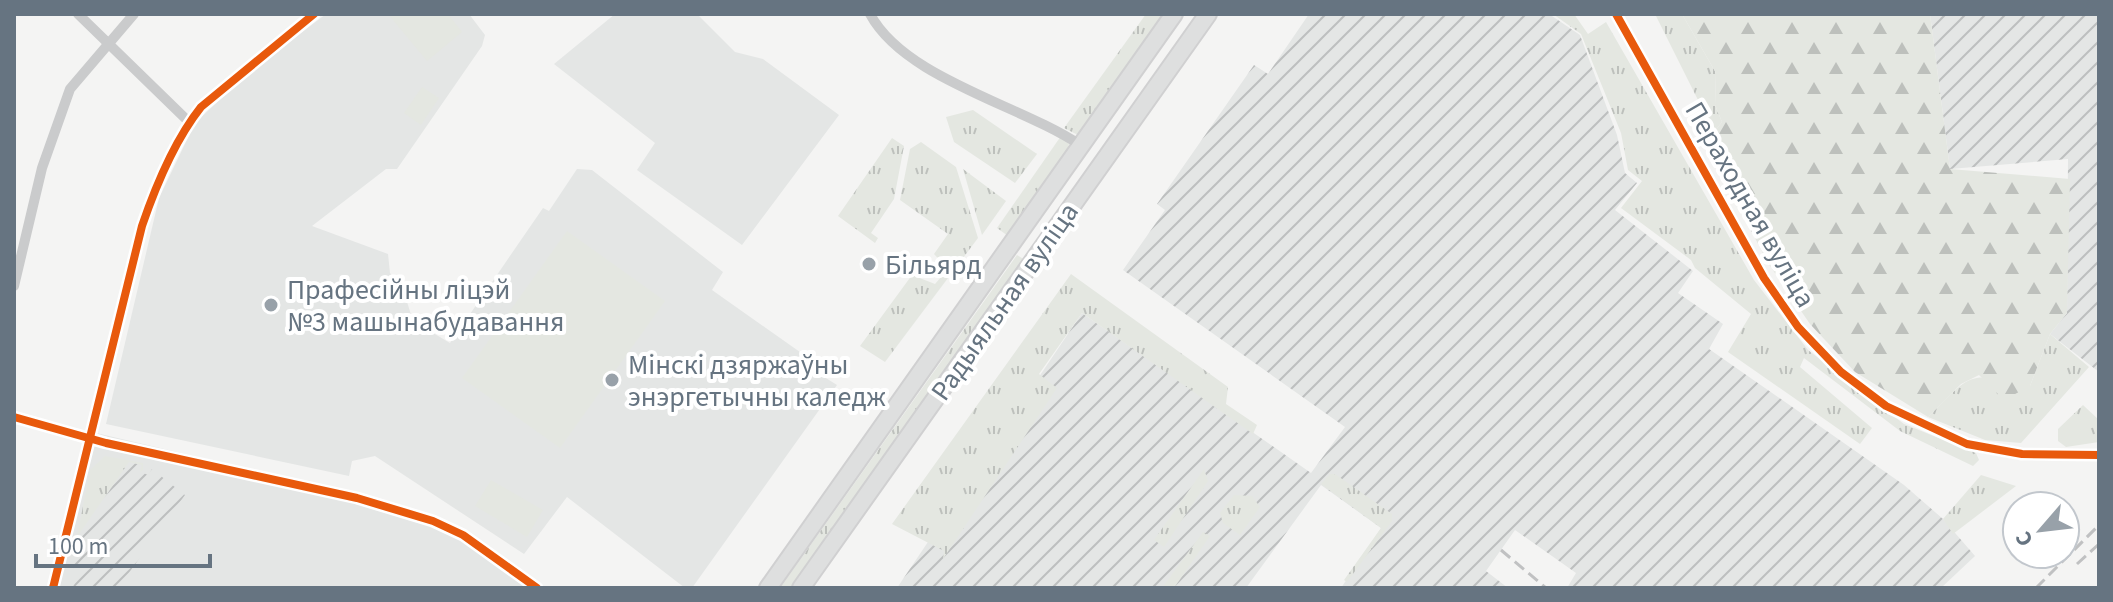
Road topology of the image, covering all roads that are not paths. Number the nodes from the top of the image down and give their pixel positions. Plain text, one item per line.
1 (78, 14) edge
2 (134, 14) edge
3 (314, 14) edge
4 (870, 14) edge
5 (1174, 14) edge
6 (1183, 14) edge
7 (1616, 14) edge
8 (1204, 20) edge
9 (107, 42) junction
10 (189, 122) junction
11 (1080, 145) junction
12 (14, 286) edge
13 (14, 417) edge
14 (90, 439) junction
15 (2099, 455) edge
16 (53, 588) edge
17 (537, 588) edge
18 (768, 588) edge
19 (801, 588) edge

1 - 9 street
2 - 9 street
3 - 10 street
4 - 11 street
5 - 11 main road, Радыяльная вуліца
6 - 8 main road
7 - 15 street, Пераходная вуліца
8 - 19 main road, Радыяльная вуліца
9 - 10 street
9 - 12 street
10 - 14 street
11 - 18 main road, Радыяльная вуліца
13 - 14 street
14 - 16 street
14 - 17 street

